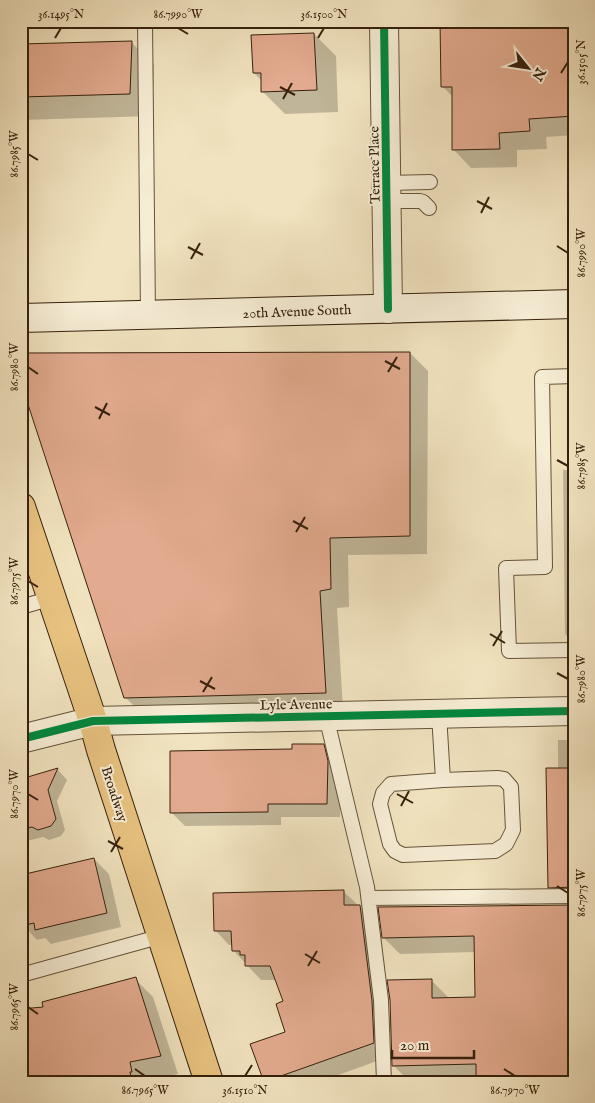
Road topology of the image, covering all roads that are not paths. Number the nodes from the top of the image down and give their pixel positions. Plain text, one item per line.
1 (145, 21) edge
2 (384, 21) edge
3 (430, 182) dead end
4 (386, 192) junction
5 (429, 208) dead end
6 (574, 304) edge
7 (388, 309) junction
8 (148, 315) junction
9 (21, 318) edge
10 (574, 376) edge
11 (21, 507) edge
12 (52, 598) junction
13 (21, 607) edge
14 (574, 650) edge
15 (574, 711) edge
16 (439, 714) junction
17 (326, 716) junction
18 (93, 721) junction
19 (21, 739) edge
20 (442, 780) junction
21 (574, 896) edge
22 (368, 898) junction
23 (162, 936) junction
24 (21, 975) edge
25 (209, 1082) edge
26 (384, 1082) edge

1 - 8 lane
2 - 4 street, Terrace Place
3 - 4 lane
4 - 5 lane
4 - 7 street, Terrace Place
6 - 7 street, 20th Avenue South
7 - 8 street, 20th Avenue South
8 - 9 street, 20th Avenue South
10 - 14 lane
11 - 12 main road, Broadway
12 - 13 lane
12 - 18 main road, Broadway
15 - 16 street, Lyle Avenue
16 - 17 street, Lyle Avenue
16 - 20 lane
17 - 18 street, Lyle Avenue
17 - 22 lane
18 - 19 street, Lyle Avenue
18 - 23 main road, Broadway
20 - 20 lane
21 - 22 lane
22 - 26 lane
23 - 24 lane
23 - 25 main road, Broadway

